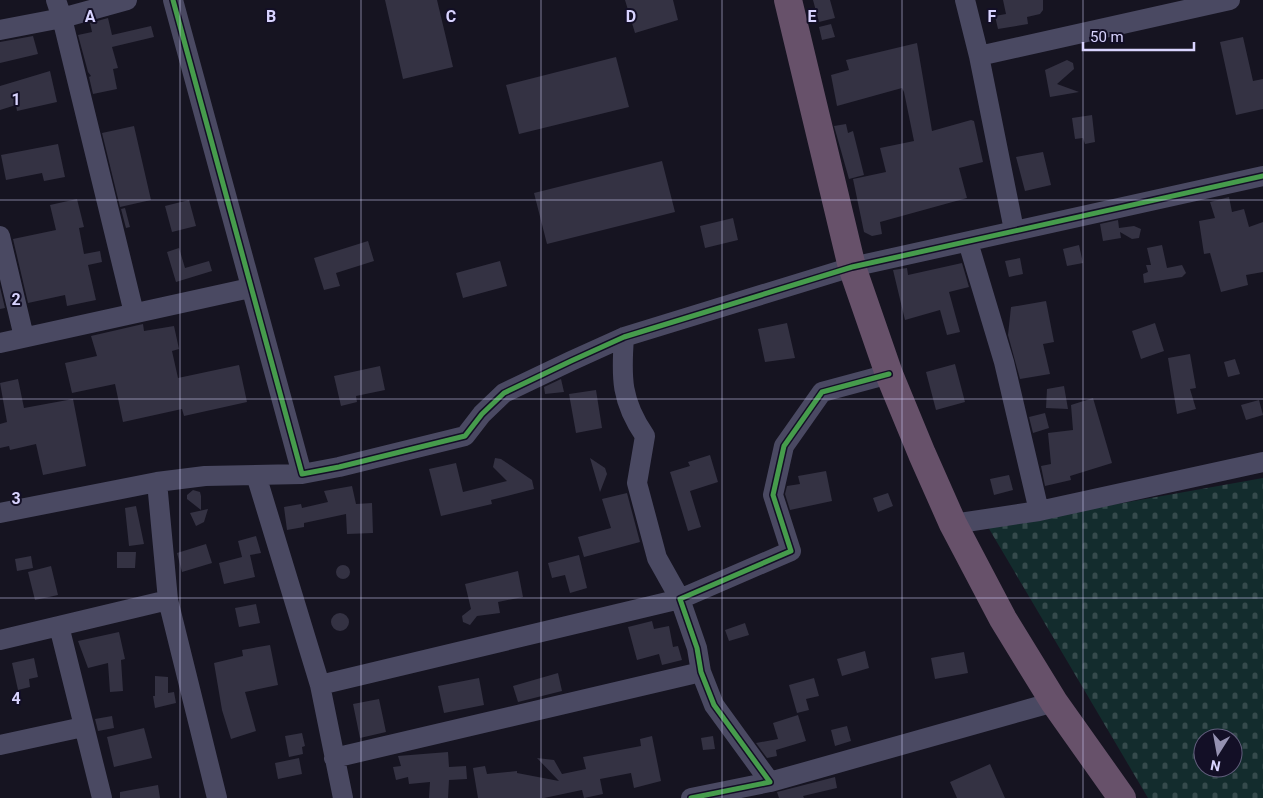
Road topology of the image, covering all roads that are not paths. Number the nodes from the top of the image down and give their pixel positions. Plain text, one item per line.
1 (127, 0) edge
2 (173, 0) edge
3 (788, 0) edge
4 (965, 0) edge
5 (1230, 0) edge
6 (59, 9) edge
7 (0, 30) edge
8 (980, 56) junction
9 (1263, 176) edge
10 (1014, 230) junction
11 (0, 236) edge
12 (968, 242) junction
13 (852, 267) junction
14 (250, 288) junction
15 (134, 313) junction
16 (24, 337) junction
17 (624, 337) junction
18 (0, 343) edge
19 (889, 374) junction
20 (1263, 462) edge
21 (302, 474) junction
22 (256, 475) junction
23 (157, 482) junction
24 (1039, 511) junction
25 (0, 512) edge
26 (953, 524) junction
27 (680, 599) junction
28 (168, 600) junction
29 (59, 626) junction
30 (0, 640) edge
31 (701, 672) junction
32 (320, 685) junction
33 (1054, 702) junction
34 (83, 728) junction
35 (0, 745) edge
36 (334, 758) junction
37 (770, 782) junction
38 (102, 798) edge
39 (217, 798) edge
40 (343, 798) edge
41 (690, 798) edge
42 (1122, 798) edge

1 - 6 street
2 - 14 street
3 - 13 highway
4 - 8 street
5 - 8 street
6 - 7 street
6 - 15 street
8 - 10 street
9 - 10 street
10 - 12 street
11 - 16 street
12 - 13 street
12 - 24 street
13 - 17 street
13 - 19 highway
14 - 15 street
14 - 21 street
15 - 16 street
16 - 18 street
17 - 21 street
17 - 27 street
19 - 26 highway
19 - 27 street
20 - 24 street
21 - 22 street
22 - 23 street
22 - 32 street
23 - 25 street
23 - 28 street
24 - 26 street
26 - 33 highway
27 - 31 street
27 - 32 street
28 - 29 street
28 - 39 street
29 - 30 street
29 - 34 street
31 - 36 street
31 - 37 street
32 - 36 street
33 - 37 street
33 - 42 highway
34 - 35 street
34 - 38 street
36 - 40 street
37 - 41 street

